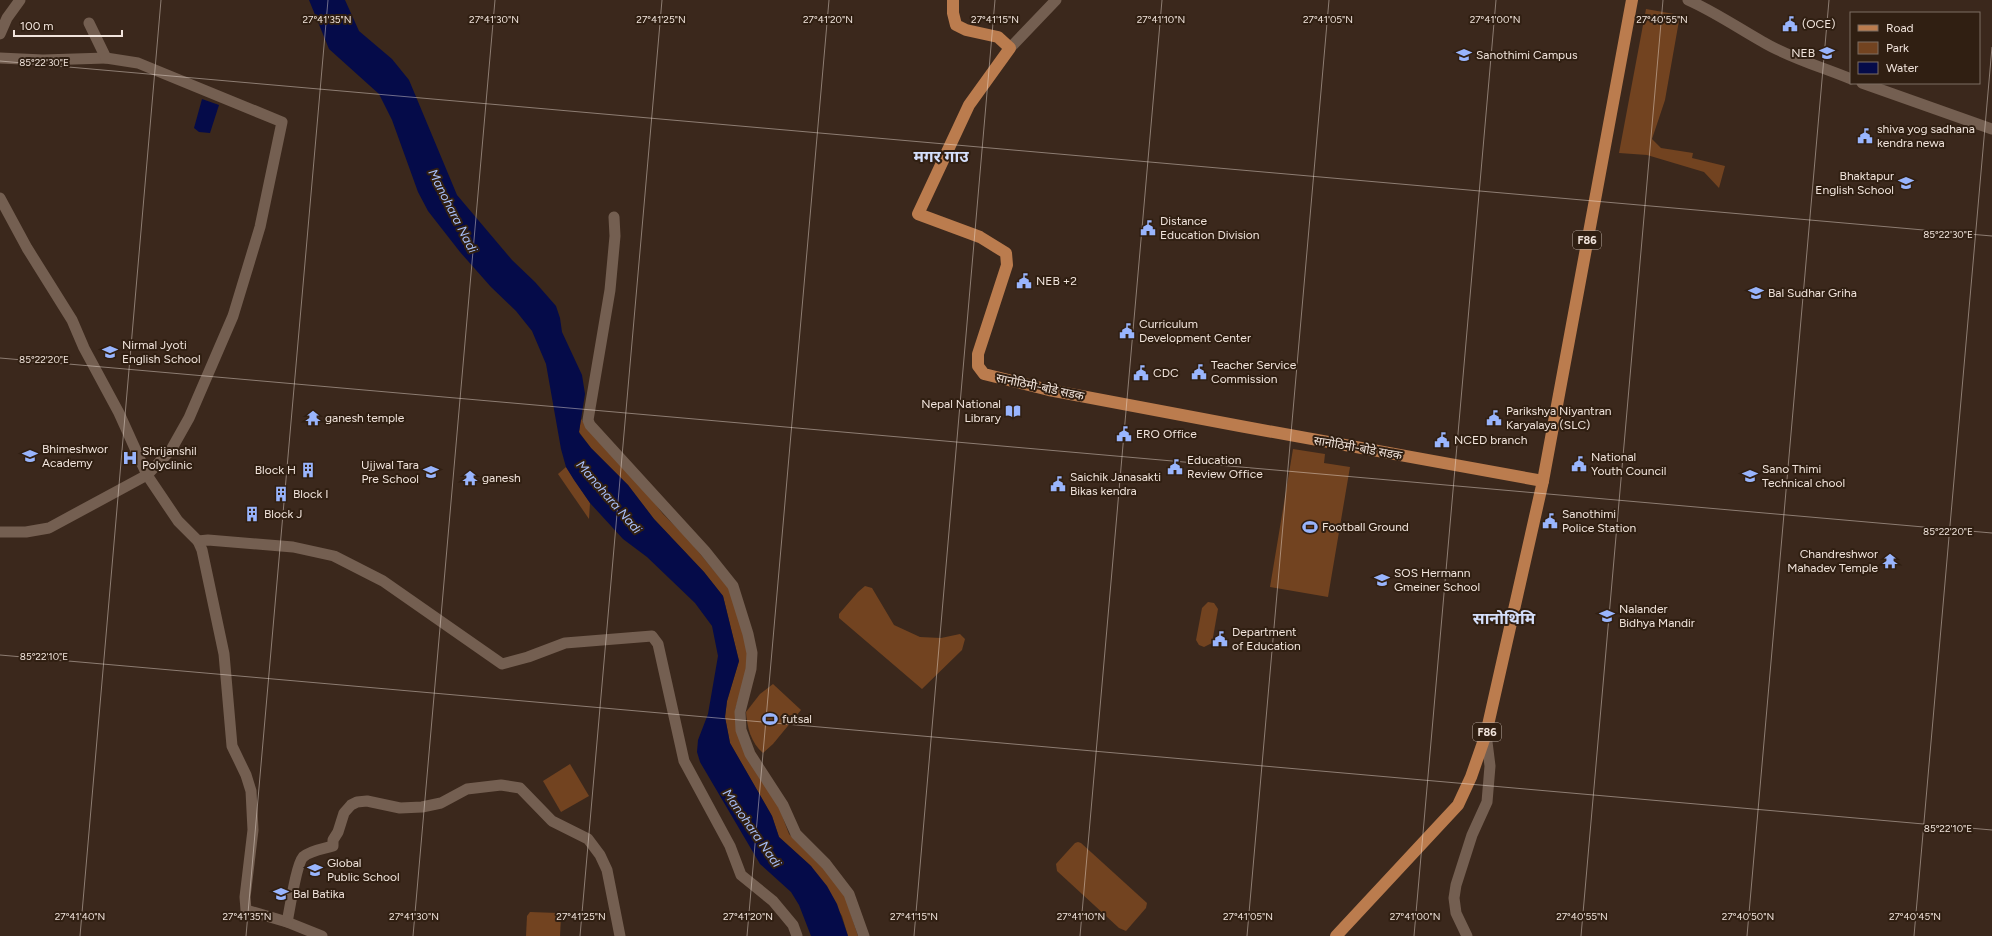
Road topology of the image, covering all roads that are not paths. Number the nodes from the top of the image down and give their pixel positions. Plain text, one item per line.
1 (20, 0) edge
2 (953, 0) edge
3 (1056, 0) edge
4 (1632, 0) edge
5 (1688, 0) edge
6 (89, 23) dead end
7 (0, 34) edge
8 (1010, 48) junction
9 (0, 58) edge
10 (106, 58) junction
11 (1850, 79) edge
12 (1865, 84) edge
13 (1992, 129) edge
14 (0, 198) edge
15 (614, 217) dead end
16 (147, 476) junction
17 (1543, 481) junction
18 (0, 532) edge
19 (198, 541) junction
20 (1486, 734) junction
21 (287, 922) junction
22 (322, 936) edge
23 (620, 936) edge
24 (797, 936) edge
25 (864, 936) edge
26 (1336, 936) edge
27 (1466, 936) edge

1 - 7 street
2 - 8 main road
3 - 8 street
4 - 17 main road, F86
5 - 11 street
6 - 10 street
8 - 17 main road, सानोठिमी-बोडे सडक
9 - 10 street
10 - 16 street
12 - 13 street
14 - 16 street
15 - 25 street
16 - 18 street
16 - 19 street
17 - 20 main road, F86
19 - 21 street
19 - 24 street
20 - 26 main road, F86
20 - 27 street
21 - 22 street
21 - 23 street

